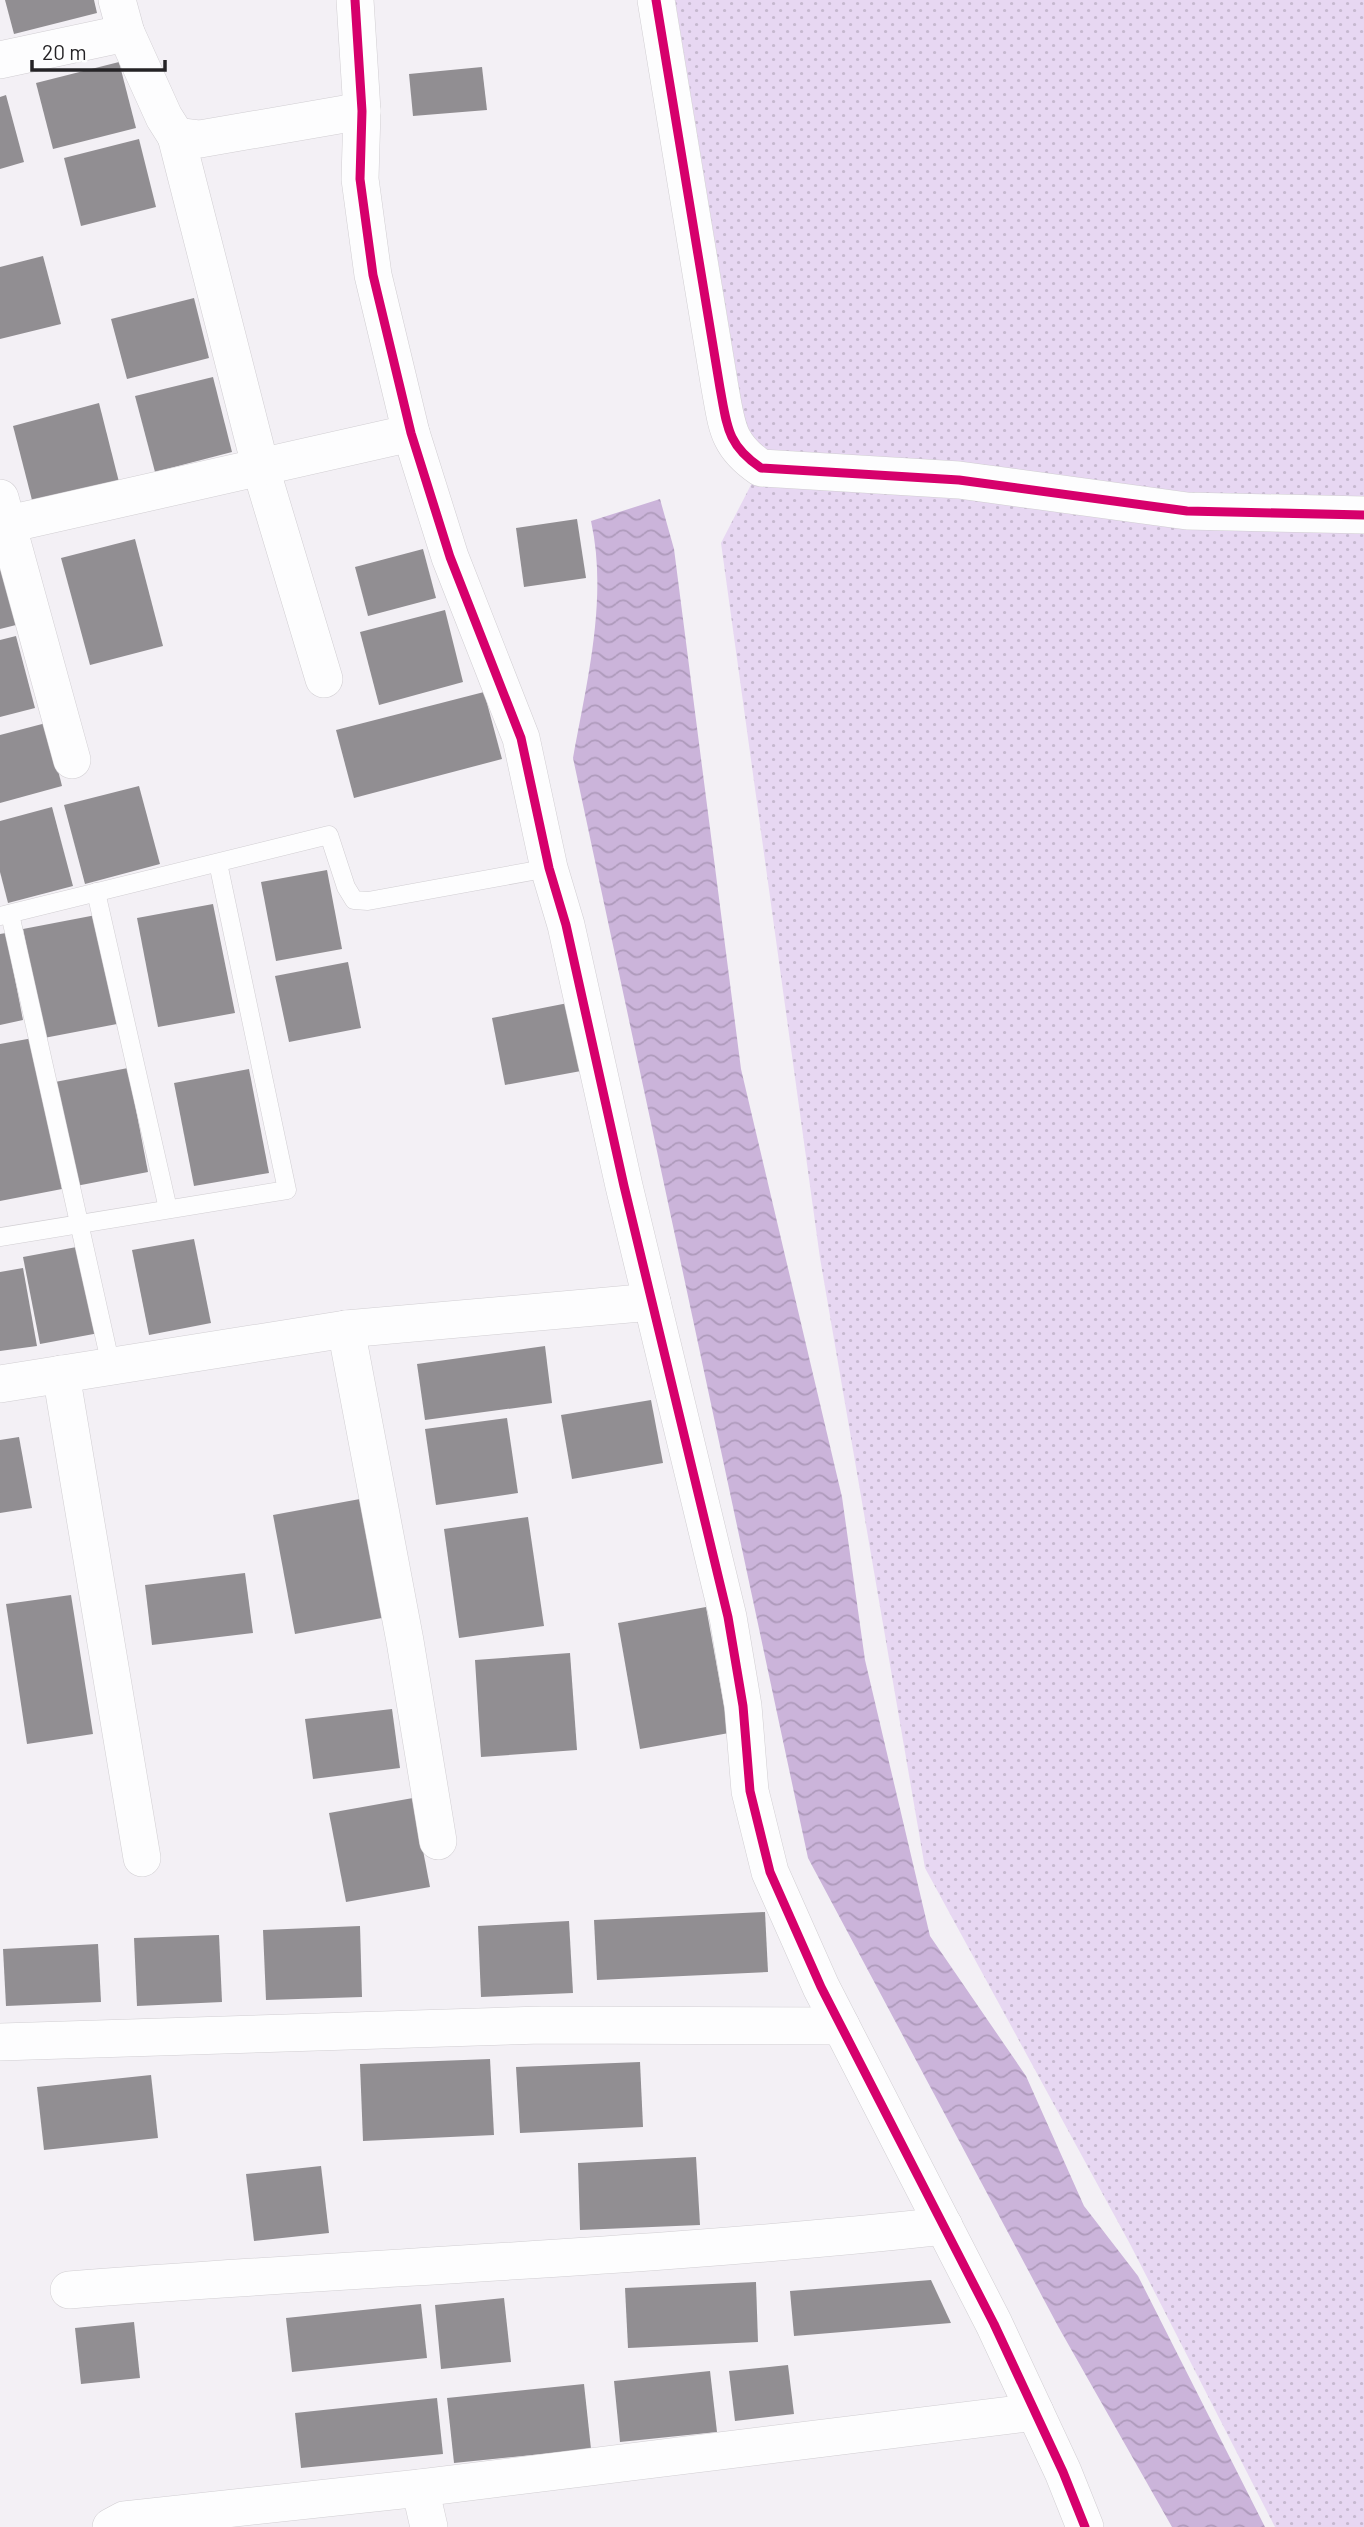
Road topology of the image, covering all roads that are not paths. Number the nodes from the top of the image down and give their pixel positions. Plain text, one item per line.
1 (355, 0) edge
2 (656, 0) edge
3 (122, 17) edge
4 (0, 60) edge
5 (362, 111) junction
6 (176, 136) junction
7 (411, 433) junction
8 (261, 469) junction
9 (1364, 515) edge
10 (3, 516) edge
11 (324, 679) dead end
12 (72, 760) dead end
13 (218, 863) junction
14 (549, 868) junction
15 (96, 892) junction
16 (5, 915) edge
17 (168, 1209) junction
18 (80, 1224) junction
19 (0, 1237) edge
20 (652, 1302) junction
21 (346, 1329) junction
22 (111, 1366) junction
23 (61, 1374) junction
24 (0, 1384) edge
25 (438, 1841) dead end
26 (142, 1858) dead end
27 (841, 2026) junction
28 (0, 2042) edge
29 (944, 2226) junction
30 (69, 2290) dead end
31 (1035, 2412) junction
32 (420, 2488) junction
33 (111, 2527) edge
34 (429, 2527) edge
35 (1084, 2527) edge

1 - 5 street
2 - 9 street
3 - 4 street
3 - 6 street
5 - 6 street
5 - 7 street
6 - 8 street
7 - 8 street
7 - 14 street
8 - 10 street
8 - 11 street
10 - 12 street
13 - 14 lane
13 - 15 lane
13 - 17 lane
14 - 20 street
15 - 16 lane
15 - 17 lane
16 - 18 lane
17 - 18 lane
18 - 19 lane
18 - 22 lane
20 - 21 street
20 - 27 street
21 - 22 street
21 - 25 street
22 - 23 street
23 - 24 street
23 - 26 street
27 - 28 street
27 - 29 street
29 - 30 street
29 - 31 street
31 - 32 street
31 - 35 street
32 - 33 street
32 - 34 street

